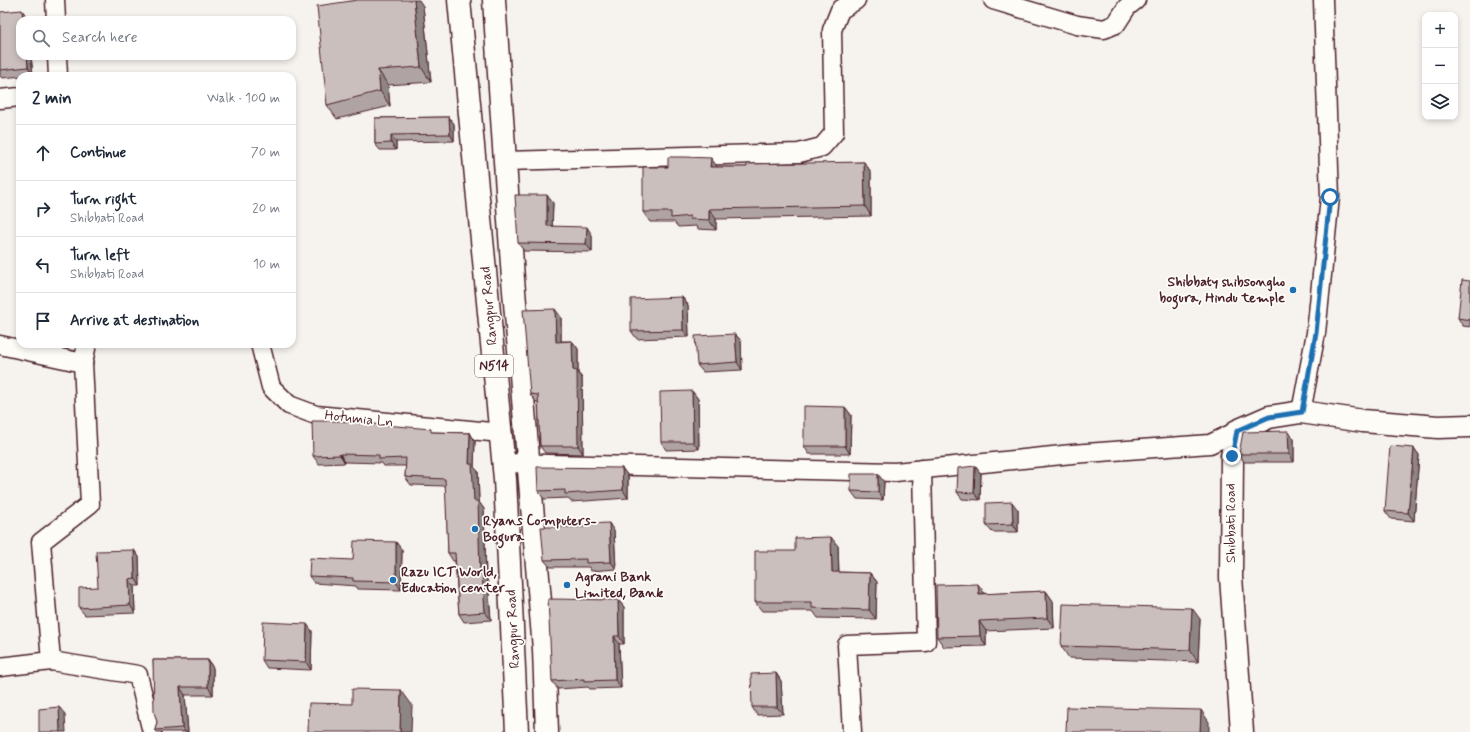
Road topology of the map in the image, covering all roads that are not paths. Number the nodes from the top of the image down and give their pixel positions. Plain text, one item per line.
1 (55, 0) edge
2 (459, 0) edge
3 (494, 0) edge
4 (856, 0) edge
5 (993, 0) edge
6 (1136, 0) edge
7 (1323, 0) edge
8 (56, 16) edge
9 (57, 60) edge
10 (58, 72) edge
11 (16, 97) edge
12 (0, 99) edge
13 (505, 161) junction
14 (0, 345) edge
15 (87, 348) edge
16 (261, 348) edge
17 (82, 363) junction
18 (1302, 412) junction
19 (1470, 426) edge
20 (1237, 431) junction
21 (501, 433) junction
22 (504, 463) junction
23 (528, 463) junction
24 (922, 469) junction
25 (51, 661) junction
26 (0, 667) edge
27 (152, 732) edge
28 (517, 732) edge
29 (547, 732) edge
30 (852, 732) edge
31 (1242, 732) edge

1 - 8 street
2 - 21 main road, Rangpur Road / N514
3 - 13 main road, Rangpur Road / N514
4 - 13 street
5 - 6 street
7 - 18 street
9 - 10 street
11 - 12 street
13 - 23 main road, Rangpur Road / N514
14 - 17 street
15 - 17 street
16 - 21 street, Hotumia Ln
17 - 25 street
18 - 19 main road
18 - 20 main road
20 - 24 street
20 - 31 main road, Shibbati Road
21 - 22 main road, Rangpur Road / N514
22 - 23 street
22 - 28 main road, Rangpur Road / N514
23 - 24 street
23 - 29 main road, Rangpur Road / N514
24 - 30 street
25 - 26 street
25 - 27 street

